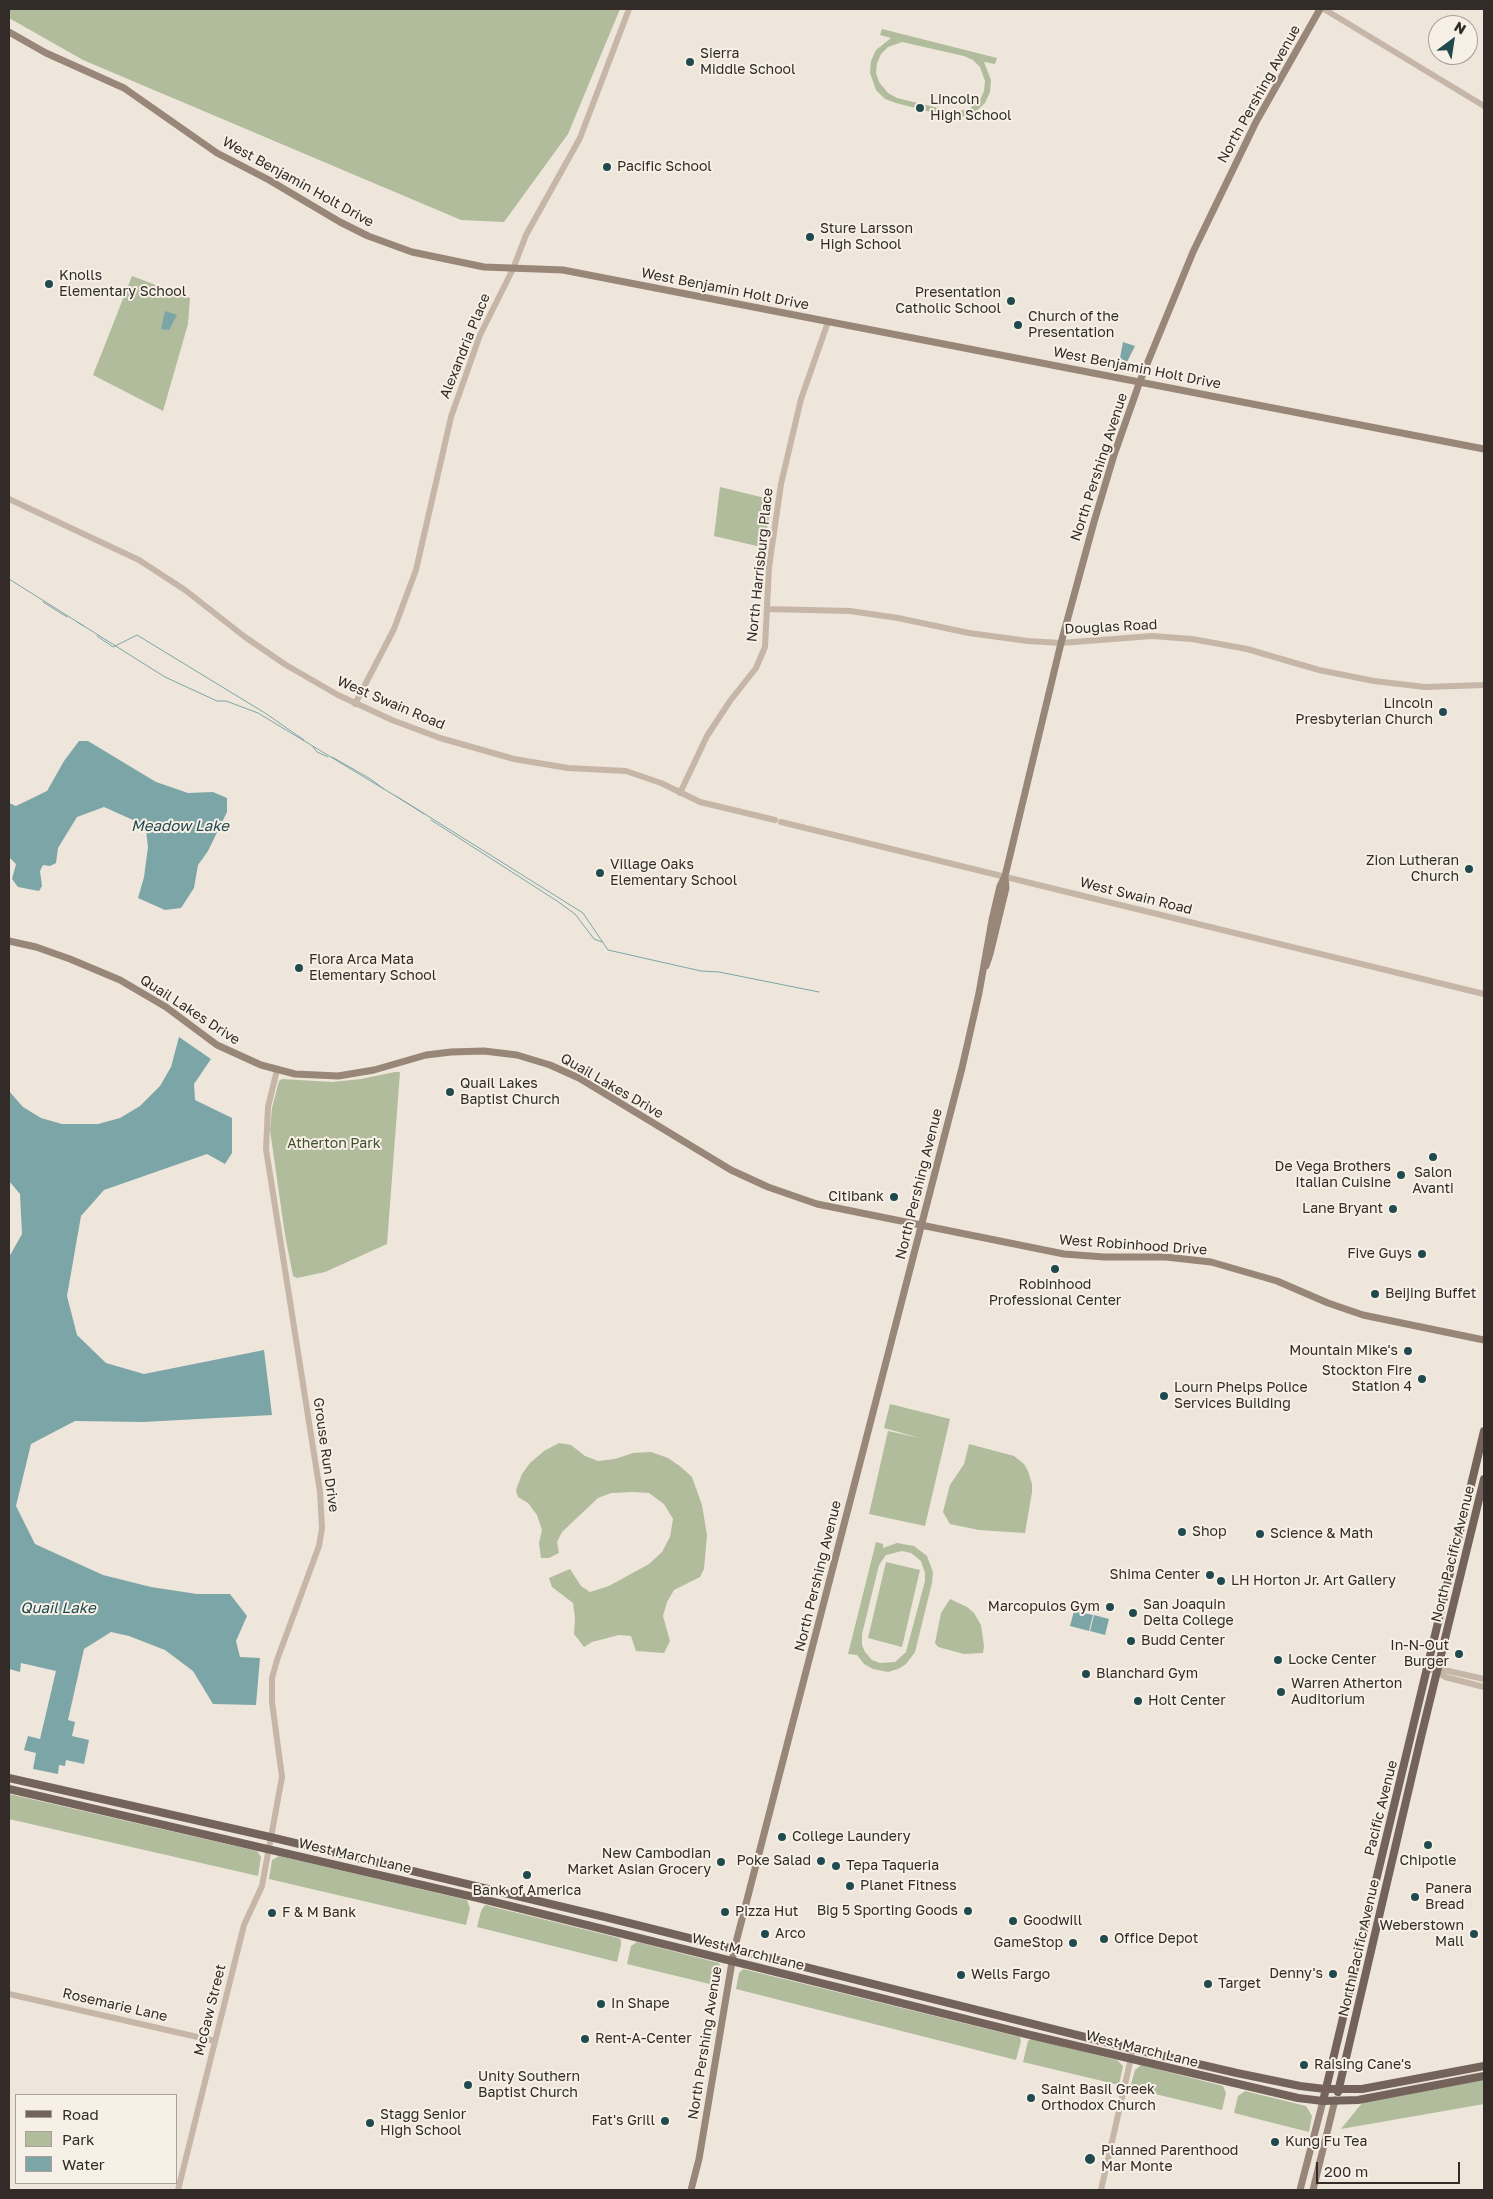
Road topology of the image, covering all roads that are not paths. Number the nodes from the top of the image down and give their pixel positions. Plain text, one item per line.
1 (629, 9) edge
2 (1320, 9) edge
3 (1324, 9) edge
4 (9, 32) edge
5 (1484, 106) edge
6 (512, 269) junction
7 (828, 322) junction
8 (1140, 381) junction
9 (1484, 449) edge
10 (9, 499) edge
11 (767, 610) junction
12 (1061, 643) junction
13 (1484, 685) edge
14 (355, 704) junction
15 (680, 793) junction
16 (1005, 876) junction
17 (9, 941) edge
18 (1484, 994) edge
19 (277, 1070) junction
20 (921, 1226) junction
21 (1484, 1340) edge
22 (1484, 1431) edge
23 (1484, 1479) edge
24 (1427, 1669) junction
25 (1437, 1672) junction
26 (1484, 1679) edge
27 (1484, 1687) edge
28 (9, 1778) edge
29 (9, 1789) edge
30 (1393, 1810) junction
31 (270, 1838) junction
32 (268, 1848) junction
33 (1393, 1860) junction
34 (734, 1950) junction
35 (731, 1961) junction
36 (9, 1994) edge
37 (215, 2040) junction
38 (1134, 2048) junction
39 (1131, 2059) junction
40 (1484, 2066) edge
41 (1484, 2076) edge
42 (1326, 2089) junction
43 (1338, 2089) junction
44 (1336, 2100) junction
45 (1323, 2101) junction
46 (178, 2190) edge
47 (691, 2190) edge
48 (1100, 2190) edge
49 (1300, 2190) edge
50 (1313, 2190) edge

1 - 6 street, Alexandria Place
2 - 8 main road, North Pershing Avenue
3 - 5 street
4 - 6 main road, West Benjamin Holt Drive
6 - 7 main road, West Benjamin Holt Drive
6 - 14 street, Alexandria Place
7 - 8 main road, West Benjamin Holt Drive
7 - 11 street, North Harrisburg Place
8 - 9 main road, West Benjamin Holt Drive
8 - 12 main road, North Pershing Avenue
10 - 14 street, West Swain Road
11 - 12 street, Douglas Road
11 - 15 street, North Harrisburg Place
12 - 13 street, Douglas Road
12 - 16 main road, North Pershing Avenue
14 - 15 street, West Swain Road
15 - 16 street, West Swain Road
16 - 18 street, West Swain Road
16 - 20 main road, North Pershing Avenue
17 - 19 main road, Quail Lakes Drive
19 - 20 main road, Quail Lakes Drive
19 - 31 street, Grouse Run Drive
20 - 21 main road, West Robinhood Drive
20 - 34 main road, North Pershing Avenue
22 - 24 main road, Pacific Avenue
23 - 25 main road, North Pacific Avenue
24 - 25 street
24 - 30 main road, Pacific Avenue
25 - 26 street
25 - 27 street
25 - 33 main road, North Pacific Avenue
28 - 31 main road, West March Lane
29 - 32 main road, West March Lane
30 - 33 main road
30 - 42 main road, Pacific Avenue
31 - 32 street, McGaw Street
31 - 34 main road, West March Lane
32 - 35 main road, West March Lane
32 - 37 street, McGaw Street
33 - 43 main road, North Pacific Avenue
34 - 35 main road, North Pershing Avenue
34 - 38 main road, West March Lane
35 - 39 main road, West March Lane
35 - 47 main road, North Pershing Avenue
36 - 37 street, Rosemarie Lane
37 - 46 street, McGaw Street
38 - 39 street
38 - 42 main road, West March Lane
39 - 45 main road, West March Lane
39 - 48 street
40 - 43 main road, West March Lane
41 - 44 main road, West March Lane
42 - 43 main road, West March Lane
42 - 45 main road, Pacific Avenue
43 - 44 main road, North Pacific Avenue
44 - 45 main road, West March Lane
44 - 50 main road, North Pacific Avenue
45 - 49 main road, Pacific Avenue

